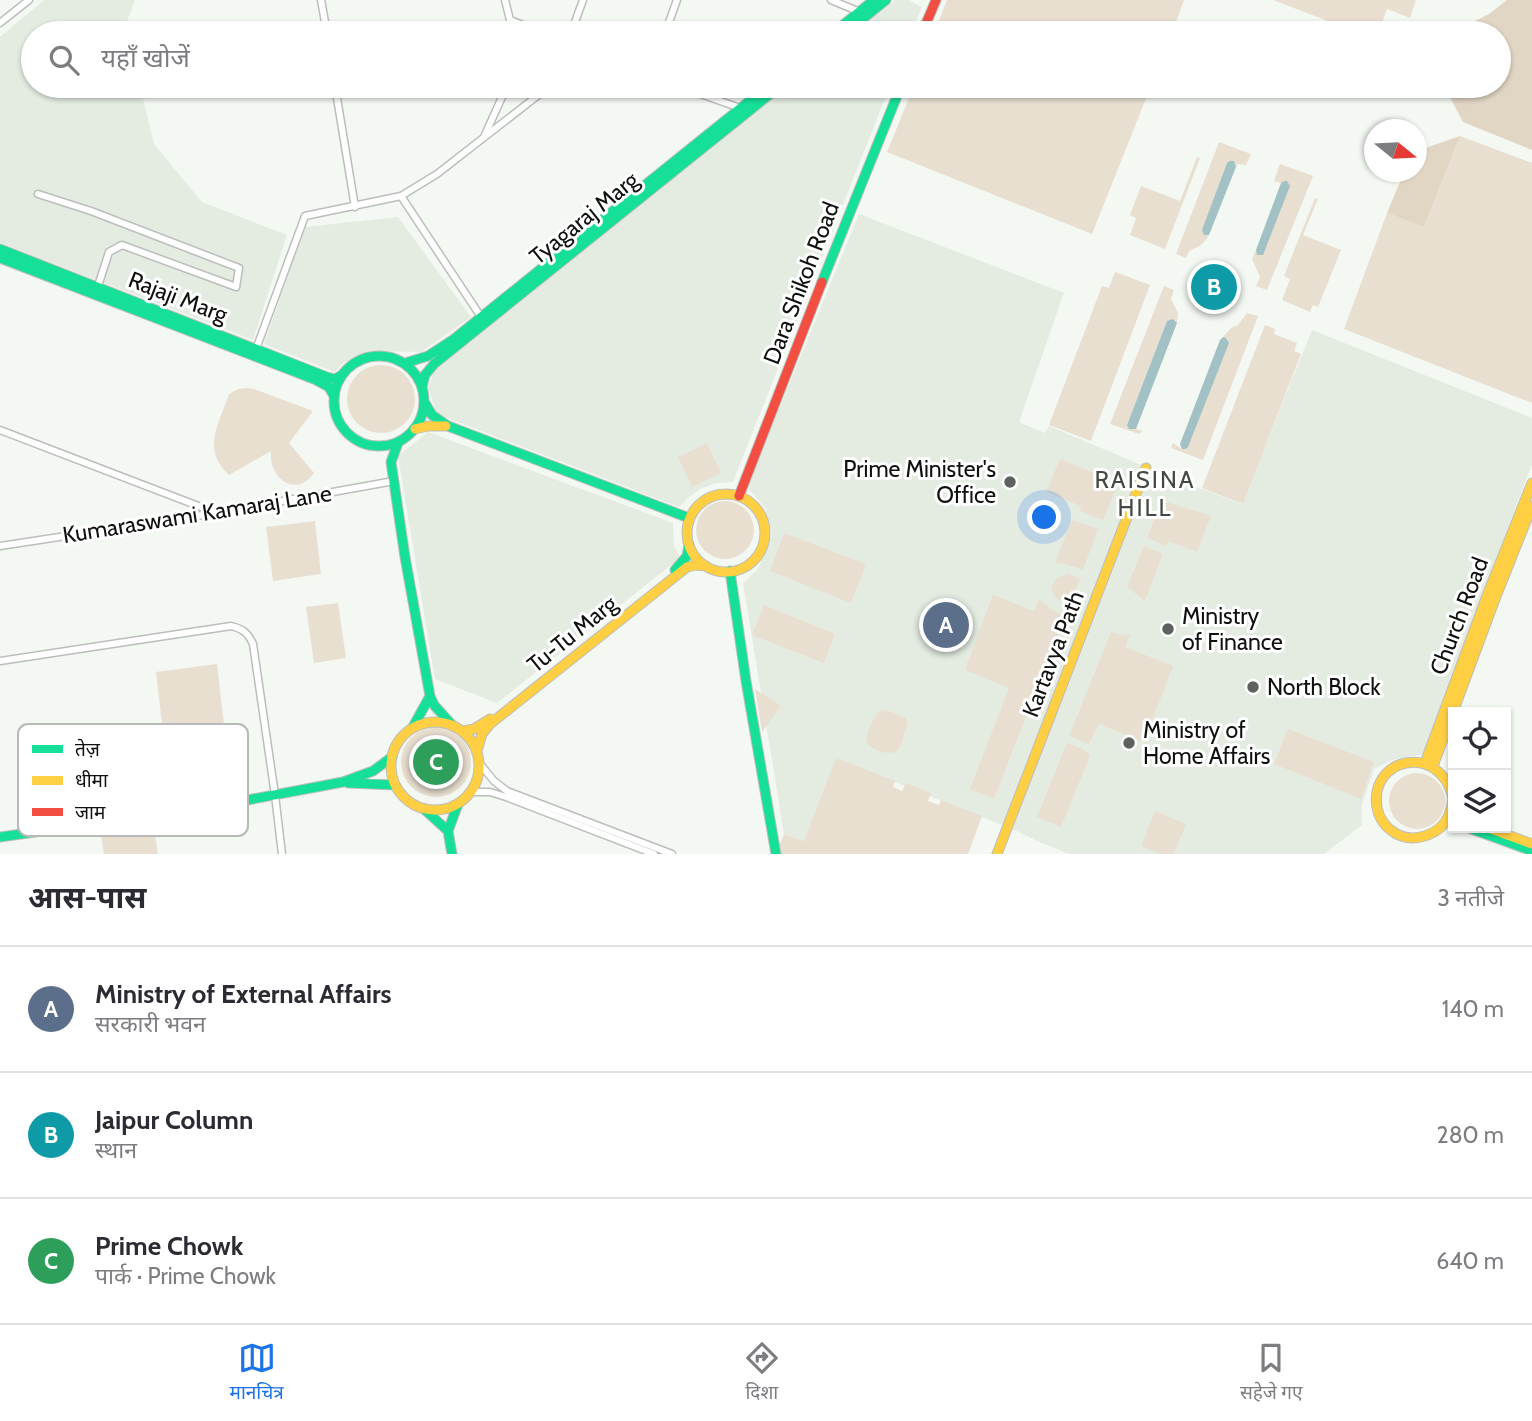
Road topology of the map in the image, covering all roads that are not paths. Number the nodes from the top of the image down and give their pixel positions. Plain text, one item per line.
1 (29, 0) edge
2 (321, 0) edge
3 (505, 0) edge
4 (583, 0) edge
5 (677, 0) edge
6 (831, 0) edge
7 (874, 0) edge
8 (886, 0) edge
9 (936, 0) edge
10 (860, 12) junction
11 (510, 20) edge
12 (325, 21) edge
13 (575, 21) edge
14 (669, 21) edge
15 (848, 21) edge
16 (860, 21) edge
17 (927, 21) edge
18 (0, 23) edge
19 (337, 98) edge
20 (502, 98) edge
21 (535, 98) edge
22 (712, 98) edge
23 (753, 98) edge
24 (765, 98) edge
25 (896, 98) edge
26 (740, 108) junction
27 (483, 139) junction
28 (38, 194) dead end
29 (401, 196) junction
30 (355, 207) junction
31 (0, 249) edge
32 (0, 258) edge
33 (98, 286) junction
34 (481, 317) junction
35 (255, 352) junction
36 (431, 360) junction
37 (405, 363) junction
38 (342, 375) junction
39 (422, 387) junction
40 (334, 396) junction
41 (425, 403) junction
42 (448, 426) junction
43 (415, 429) junction
44 (0, 430) edge
45 (398, 443) junction
46 (372, 446) junction
47 (391, 462) junction
48 (1146, 468) dead end
49 (394, 481) junction
50 (1532, 483) edge
51 (739, 496) junction
52 (1529, 509) edge
53 (216, 513) junction
54 (689, 518) junction
55 (689, 545) junction
56 (0, 546) edge
57 (706, 566) junction
58 (730, 571) junction
59 (0, 661) edge
60 (430, 696) junction
61 (451, 724) junction
62 (412, 728) junction
63 (463, 731) junction
64 (477, 751) junction
65 (392, 758) junction
66 (480, 764) junction
67 (1429, 764) junction
68 (1448, 781) edge
69 (343, 782) junction
70 (395, 785) junction
71 (471, 792) junction
72 (275, 794) junction
73 (248, 799) edge
74 (458, 804) junction
75 (424, 809) junction
76 (1448, 820) edge
77 (1448, 825) edge
78 (1442, 827) junction
79 (448, 831) junction
80 (1483, 833) edge
81 (1502, 833) edge
82 (18, 834) edge
83 (0, 837) edge
84 (1532, 844) edge
85 (1532, 851) edge
86 (282, 854) edge
87 (452, 854) edge
88 (654, 854) edge
89 (672, 854) edge
90 (776, 854) edge
91 (997, 854) edge

1 - 18 street
2 - 12 street
3 - 11 street
4 - 13 street
5 - 14 street
6 - 10 street
7 - 10 main road
8 - 16 main road
9 - 17 main road
10 - 15 main road
19 - 30 street
20 - 27 street
21 - 27 street
22 - 26 street
23 - 26 main road, Tyagaraj Marg
24 - 36 main road, Tyagaraj Marg
25 - 51 main road, Dara Shikoh Road
26 - 34 main road, Tyagaraj Marg
27 - 29 street
28 - 33 street
29 - 30 street
29 - 34 street
30 - 35 street
31 - 33 main road, Rajaji Marg
32 - 35 main road, Rajaji Marg
33 - 35 main road, Rajaji Marg
34 - 36 main road, Tyagaraj Marg
35 - 38 main road, Rajaji Marg
35 - 40 main road, Rajaji Marg
36 - 37 main road, Tyagaraj Marg
36 - 39 main road, Tyagaraj Marg
37 - 38 main road
37 - 39 main road
38 - 40 main road
39 - 41 main road
40 - 46 main road
41 - 42 main road
41 - 43 main road
42 - 43 main road
42 - 54 main road
43 - 45 main road
44 - 53 street
45 - 46 main road
45 - 47 main road
46 - 47 main road
47 - 49 main road
48 - 91 main road, Kartavya Path
49 - 53 street, Kumaraswami Kamaraj Lane
49 - 60 main road
50 - 52 main road, Church Road
51 - 54 main road
51 - 58 main road
52 - 67 main road, Church Road
53 - 56 street, Kumaraswami Kamaraj Lane
54 - 55 main road
55 - 57 main road
55 - 63 main road, Tu-Tu Marg
57 - 58 main road
57 - 64 main road, Tu-Tu Marg
58 - 90 main road
59 - 72 street
60 - 61 main road
60 - 62 main road
61 - 62 main road
61 - 63 main road
62 - 65 main road
63 - 64 main road
64 - 66 main road
65 - 69 main road
65 - 70 main road
66 - 71 main road
66 - 89 street
67 - 68 main road
67 - 78 main road
69 - 70 main road
69 - 72 main road
70 - 75 main road
71 - 74 main road
71 - 88 street
72 - 73 main road
72 - 86 street
74 - 75 main road
74 - 79 main road
75 - 79 main road
76 - 78 main road
77 - 78 main road
79 - 87 main road
80 - 85 main road
81 - 84 main road
82 - 83 main road

